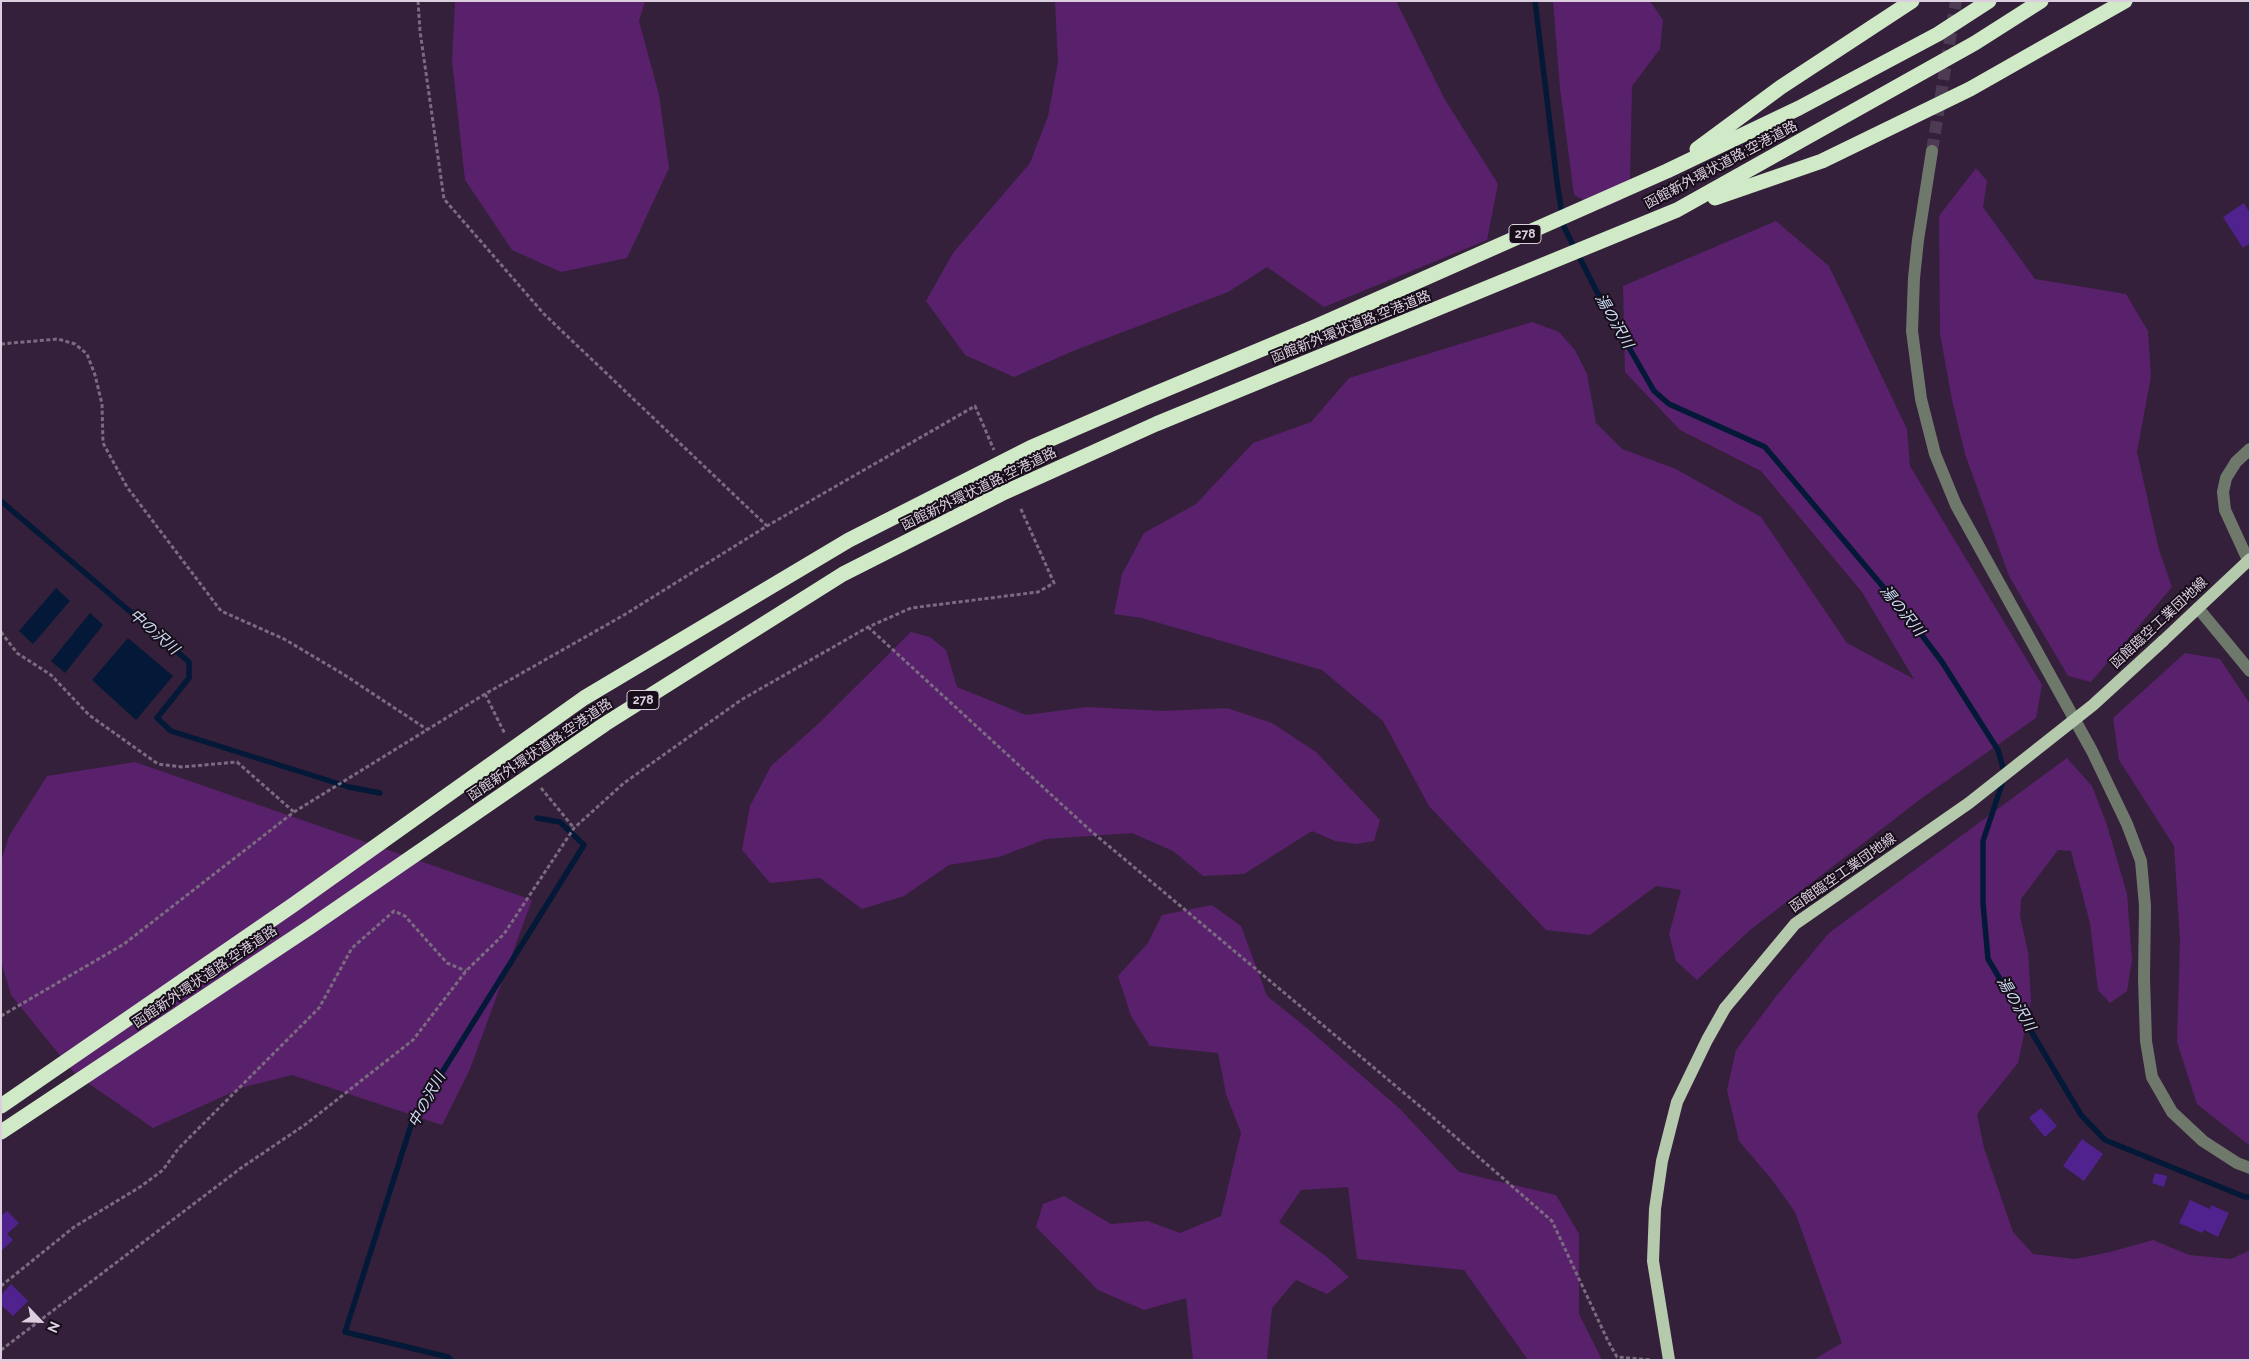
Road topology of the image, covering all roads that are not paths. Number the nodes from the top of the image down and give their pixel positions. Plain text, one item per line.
1 (1912, 1) edge
2 (1989, 1) edge
3 (2041, 1) edge
4 (2125, 1) edge
5 (1728, 134) junction
6 (1932, 151) tunnel mouth
7 (1749, 179) junction
8 (2250, 449) edge
9 (2249, 560) edge
10 (2198, 608) junction
11 (2250, 671) edge
12 (1, 1106) edge
13 (1, 1132) edge
14 (2250, 1168) edge
15 (1669, 1360) edge

1 - 5 highway
2 - 5 highway, 函館新外環状道路;空港道路
3 - 7 highway, 函館新外環状道路;空港道路
4 - 7 highway
5 - 12 highway, 函館新外環状道路;空港道路 / 278
6 - 14 street
7 - 13 highway, 函館新外環状道路;空港道路 / 278
8 - 9 street
9 - 10 main road, 函館臨空工業団地線
10 - 11 street
10 - 15 main road, 函館臨空工業団地線, bridge

